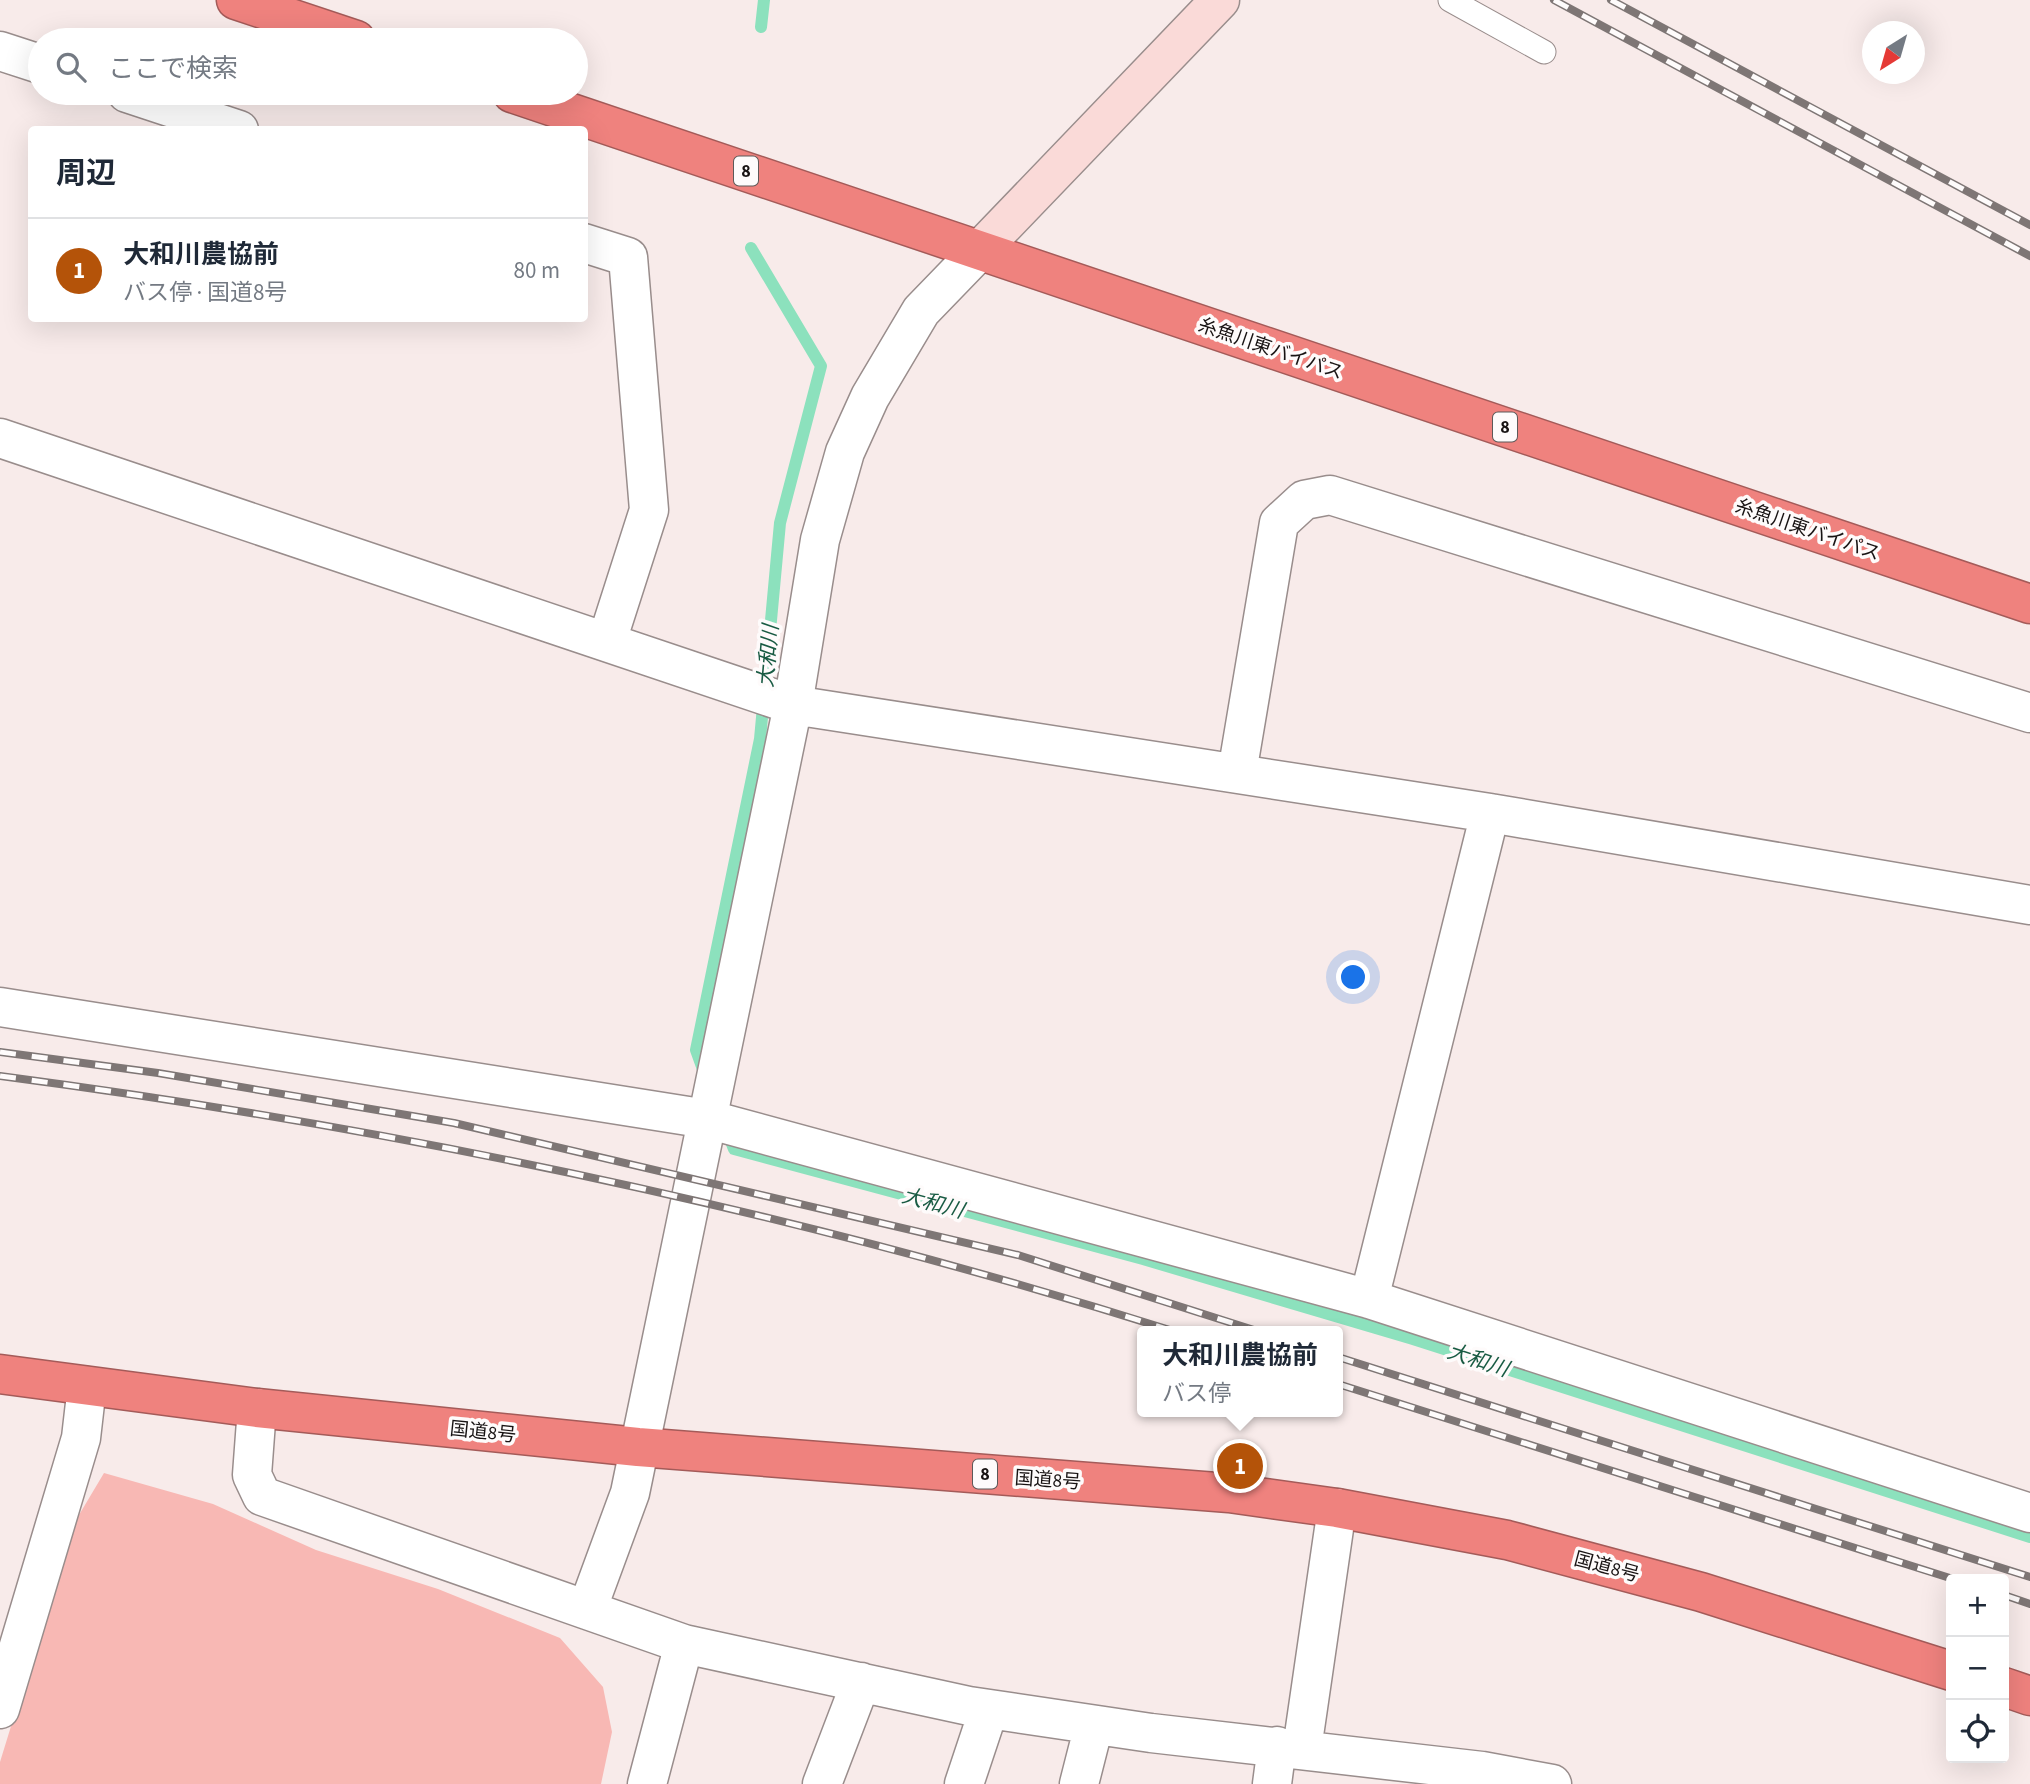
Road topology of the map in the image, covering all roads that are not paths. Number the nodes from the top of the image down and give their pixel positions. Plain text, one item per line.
1 (236, 0) edge
2 (1220, 0) edge
3 (1450, 0) edge
4 (320, 28) edge
5 (0, 51) edge
6 (1544, 52) dead end
7 (28, 60) edge
8 (163, 105) edge
9 (548, 105) edge
10 (227, 126) edge
11 (588, 244) edge
12 (980, 250) junction
13 (0, 438) edge
14 (2030, 604) edge
15 (607, 641) junction
16 (793, 705) junction
17 (2030, 713) edge
18 (1237, 773) junction
19 (1490, 813) junction
20 (2030, 905) edge
21 (0, 1007) edge
22 (707, 1119) junction
23 (1368, 1299) junction
24 (0, 1374) edge
25 (87, 1386) junction
26 (257, 1408) junction
27 (638, 1447) junction
28 (1337, 1508) junction
29 (2030, 1513) edge
30 (587, 1610) junction
31 (684, 1644) junction
32 (1946, 1669) edge
33 (860, 1682) junction
34 (2009, 1689) edge
35 (2030, 1696) edge
36 (0, 1709) edge
37 (989, 1709) junction
38 (1094, 1725) junction
39 (1289, 1747) junction
40 (647, 1784) edge
41 (822, 1784) edge
42 (964, 1784) edge
43 (1079, 1784) edge
44 (1272, 1784) edge
45 (1552, 1784) edge

1 - 4 highway
2 - 12 street
3 - 6 lane
5 - 7 street
8 - 10 street
9 - 12 highway, 糸魚川東バイパス / 8
11 - 15 street
12 - 14 highway, 糸魚川東バイパス / 8
12 - 16 street
13 - 15 street
15 - 16 street
16 - 18 street
16 - 22 street
17 - 18 street
18 - 19 street
19 - 20 street
19 - 23 street
21 - 22 street
22 - 23 street
22 - 27 street
23 - 29 street
24 - 25 highway, 国道8号 / 8
25 - 26 highway, 国道8号 / 8
25 - 36 street
26 - 27 highway, 国道8号 / 8
26 - 30 street
27 - 28 highway, 国道8号 / 8
27 - 30 street
28 - 32 highway, 国道8号 / 8
28 - 39 street
30 - 31 street
31 - 33 street
31 - 40 street
33 - 37 street
33 - 41 street
34 - 35 highway
37 - 38 street
37 - 42 street
38 - 39 street
38 - 43 street
39 - 44 street
39 - 45 street

